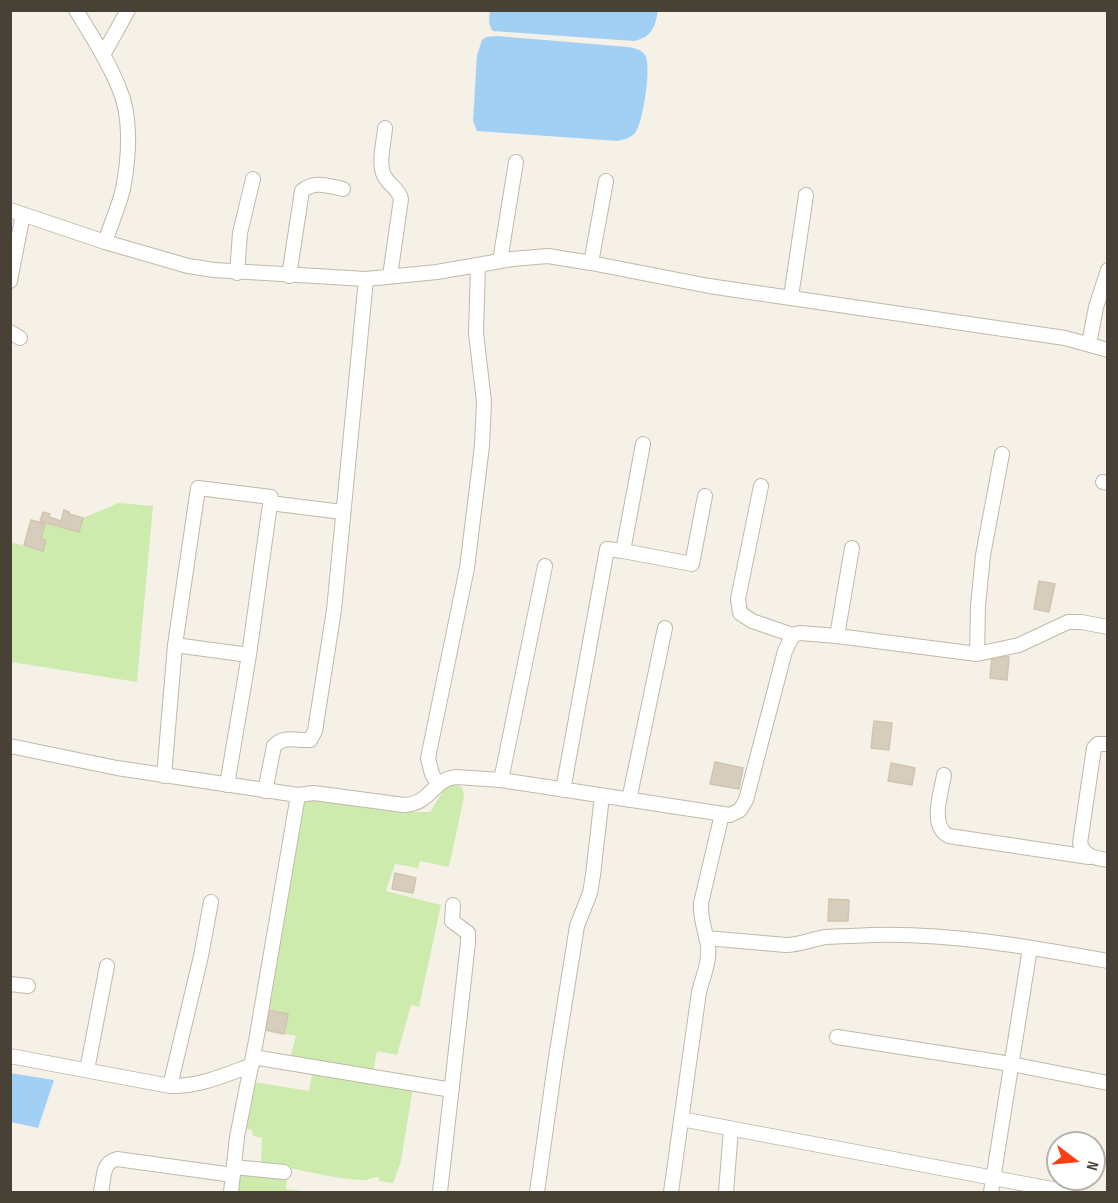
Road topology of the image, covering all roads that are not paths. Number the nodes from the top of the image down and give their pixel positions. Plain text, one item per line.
1 (76, 10) edge
2 (129, 10) edge
3 (103, 55) junction
4 (385, 129) dead end
5 (516, 162) dead end
6 (253, 179) dead end
7 (606, 182) dead end
8 (343, 189) dead end
9 (806, 195) dead end
10 (17, 212) edge
11 (105, 242) junction
12 (500, 261) junction
13 (591, 263) junction
14 (478, 265) junction
15 (1107, 270) edge
16 (237, 273) junction
17 (289, 276) junction
18 (390, 276) junction
19 (366, 279) junction
20 (10, 281) edge
21 (791, 297) junction
22 (1089, 344) junction
23 (1107, 350) edge
24 (643, 444) dead end
25 (1002, 454) dead end
26 (761, 486) dead end
27 (705, 496) dead end
28 (270, 503) junction
29 (342, 512) junction
30 (852, 548) dead end
31 (622, 551) junction
32 (545, 566) dead end
33 (1107, 627) edge
34 (665, 628) dead end
35 (793, 635) junction
36 (837, 636) junction
37 (175, 645) junction
38 (977, 654) junction
39 (249, 655) junction
40 (1107, 744) edge
41 (10, 746) edge
42 (944, 775) dead end
43 (164, 776) junction
44 (501, 780) junction
45 (227, 785) junction
46 (438, 785) junction
47 (562, 790) junction
48 (265, 791) junction
49 (298, 795) junction
50 (602, 796) junction
51 (629, 800) junction
52 (722, 814) junction
53 (1089, 857) junction
54 (1107, 860) edge
55 (211, 902) dead end
56 (453, 905) dead end
57 (706, 938) junction
58 (1030, 948) junction
59 (1107, 961) edge
60 (107, 966) dead end
61 (10, 984) edge
62 (28, 986) dead end
63 (837, 1037) dead end
64 (10, 1056) edge
65 (252, 1061) junction
66 (1011, 1064) junction
67 (87, 1070) junction
68 (1107, 1083) edge
69 (170, 1086) junction
70 (452, 1090) junction
71 (681, 1119) junction
72 (731, 1129) junction
73 (233, 1171) junction
74 (284, 1172) dead end
75 (992, 1185) edge
76 (101, 1192) edge
77 (231, 1192) edge
78 (440, 1192) edge
79 (537, 1192) edge
80 (671, 1192) edge
81 (726, 1192) edge
82 (1068, 1192) edge

1 - 3 street
2 - 3 street
3 - 11 street
4 - 18 street
5 - 12 street
6 - 16 street
7 - 13 street
8 - 17 street
9 - 21 street
10 - 11 street
10 - 20 street
11 - 16 street
12 - 13 street
12 - 14 street
13 - 21 street
14 - 18 street
14 - 46 street
15 - 22 street
16 - 17 street
17 - 19 street
18 - 19 street
19 - 29 street
21 - 22 street
22 - 23 street
24 - 31 street
25 - 38 street
26 - 35 street
27 - 31 street
28 - 29 street
28 - 37 street
28 - 39 street
29 - 48 street
30 - 36 street
31 - 47 street
32 - 44 street
33 - 38 street
34 - 51 street
35 - 36 street
35 - 52 street
36 - 38 street
37 - 39 street
37 - 43 street
39 - 45 street
40 - 53 street
41 - 43 street
42 - 53 street
43 - 45 street
44 - 46 street
44 - 47 street
45 - 48 street
46 - 49 street
47 - 50 street
48 - 49 street
49 - 65 street
50 - 51 street
50 - 79 street
51 - 52 street
52 - 57 street
53 - 54 street
55 - 69 street
56 - 70 street
57 - 58 street
57 - 71 street
58 - 59 street
58 - 66 street
60 - 67 street
61 - 62 street
63 - 66 street
64 - 67 street
65 - 69 street
65 - 70 street
65 - 73 street
66 - 68 street
66 - 75 street
67 - 69 street
70 - 78 street
71 - 72 street
71 - 80 street
72 - 75 street
72 - 81 street
73 - 74 street
73 - 76 street
73 - 77 street
75 - 82 street

